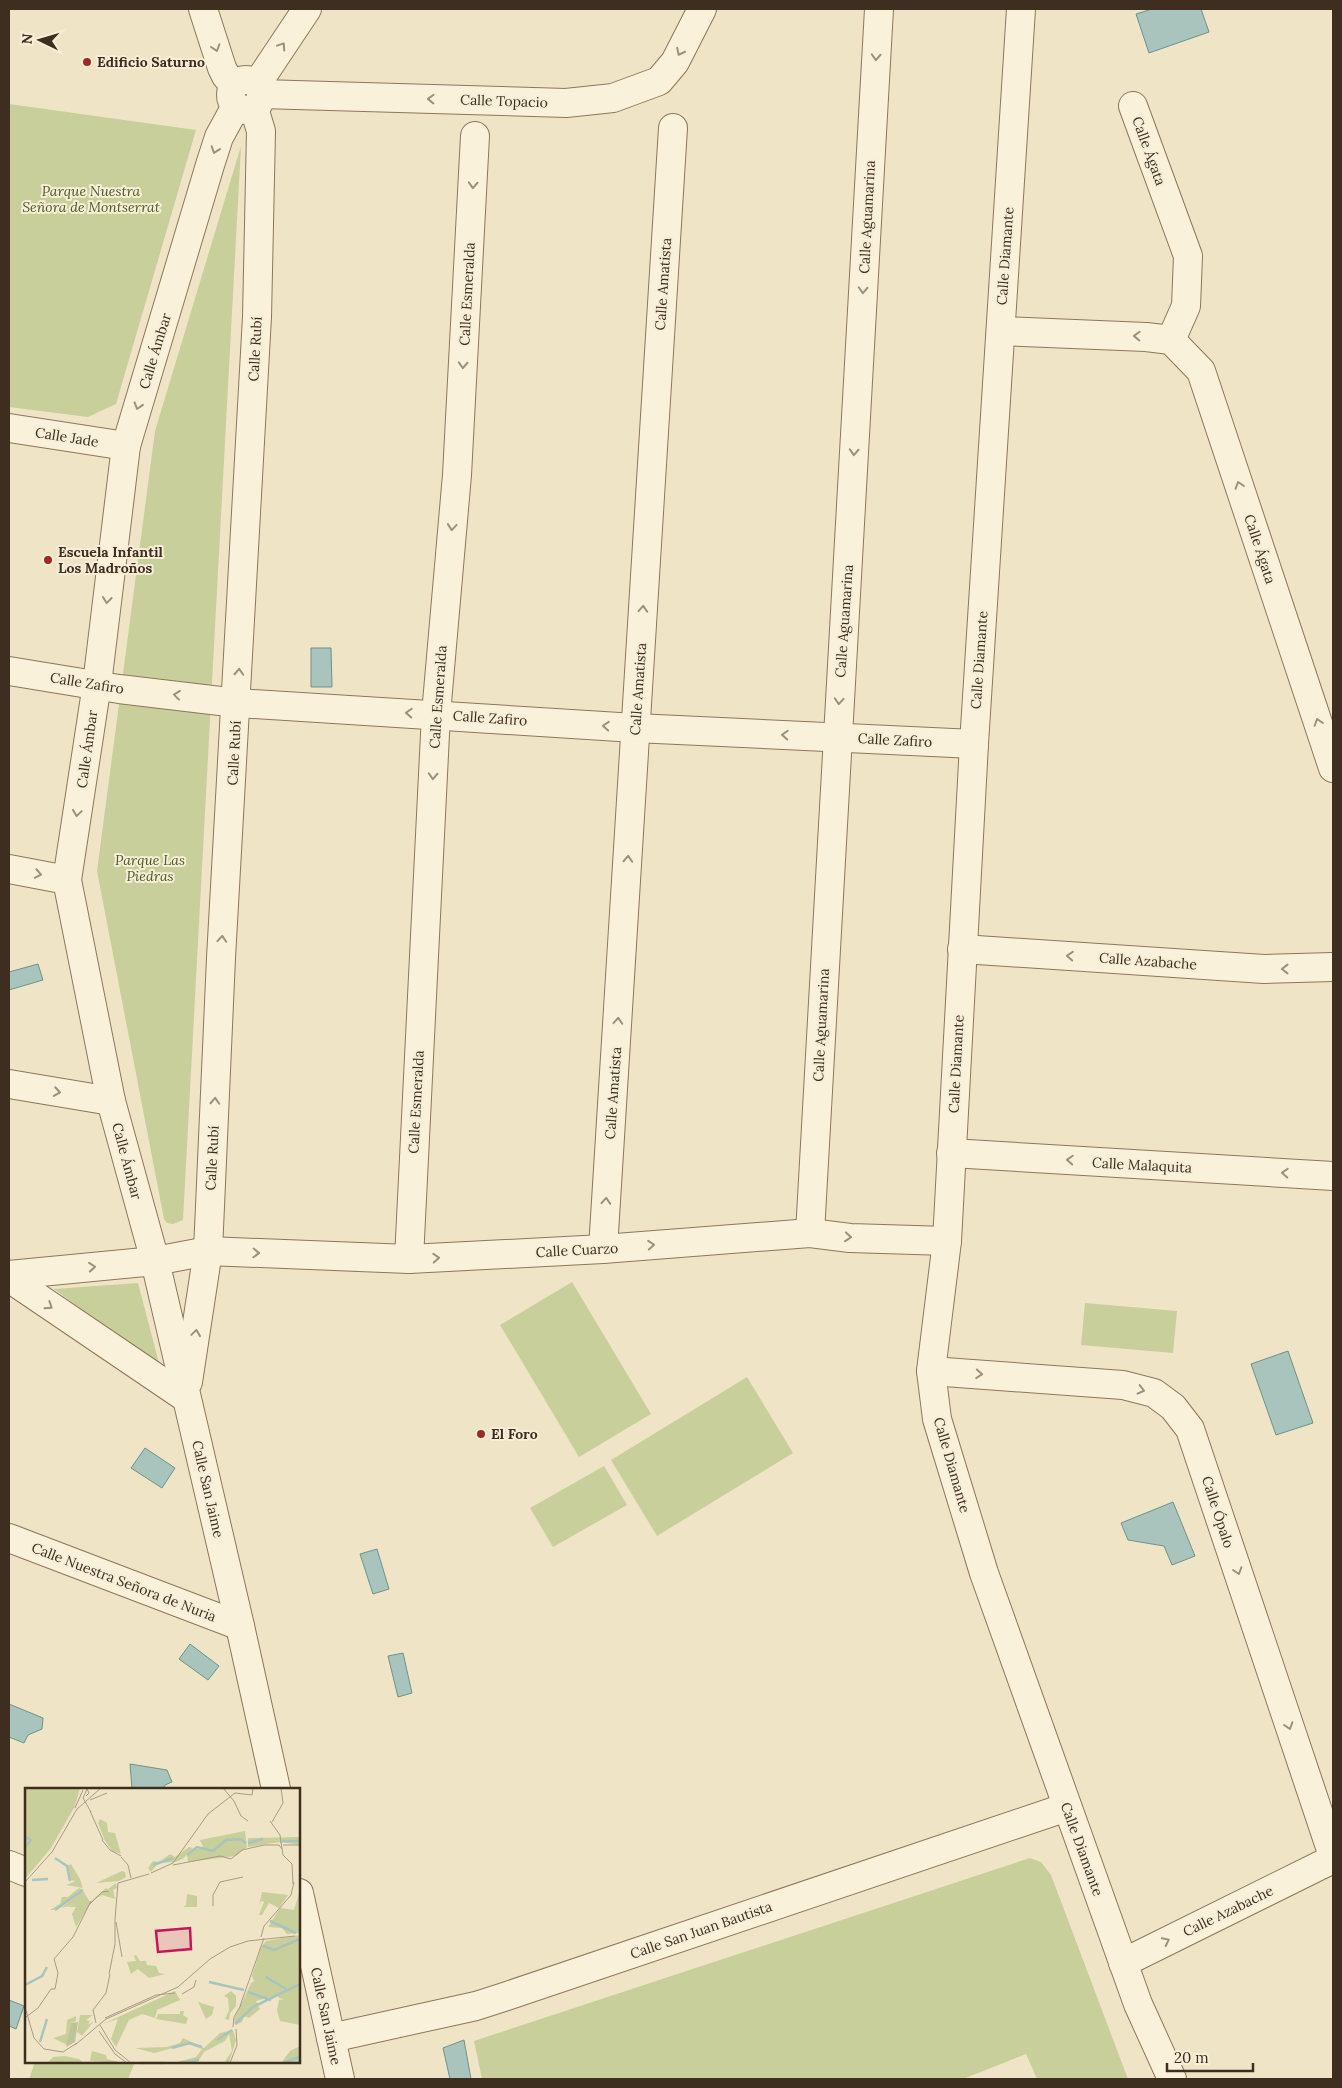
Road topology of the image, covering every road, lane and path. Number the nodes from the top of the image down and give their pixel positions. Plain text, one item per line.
1 (203, 9) edge
2 (307, 9) edge
3 (702, 9) edge
4 (879, 9) edge
5 (1021, 9) edge
6 (249, 95) junction
7 (1133, 106) dead end
8 (673, 128) dead end
9 (475, 136) dead end
10 (1000, 331) junction
11 (1171, 340) junction
12 (9, 428) edge
13 (126, 446) junction
14 (9, 671) edge
15 (97, 684) junction
16 (237, 702) junction
17 (436, 714) junction
18 (635, 728) junction
19 (836, 738) junction
20 (974, 744) junction
21 (1333, 768) edge
22 (9, 869) edge
23 (68, 880) junction
24 (962, 949) junction
25 (1333, 967) edge
26 (9, 1084) edge
27 (111, 1101) junction
28 (951, 1153) junction
29 (1333, 1176) edge
30 (810, 1233) junction
31 (947, 1241) junction
32 (603, 1249) junction
33 (208, 1251) junction
34 (409, 1259) junction
35 (155, 1261) junction
36 (9, 1277) edge
37 (931, 1371) junction
38 (186, 1398) junction
39 (9, 1538) edge
40 (240, 1626) junction
41 (276, 1788) edge
42 (1067, 1807) junction
43 (1333, 1857) edge
44 (9, 1865) edge
45 (25, 1872) edge
46 (300, 1902) edge
47 (1123, 1963) junction
48 (309, 1982) edge
49 (330, 2038) junction
50 (340, 2079) edge
51 (1172, 2079) edge

1 -> 6 street, Calle Rubí
6 -> 2 street, Calle Ámbar
3 -> 6 street, Calle Topacio
4 -> 19 street, Calle Aguamarina
5 - 10 street, Calle Diamante
6 -> 13 street, Calle Ámbar
16 -> 6 street, Calle Rubí
7 - 11 street, Calle Ágata
18 -> 8 street, Calle Amatista
9 -> 17 street, Calle Esmeralda
11 -> 10 street
10 - 20 street, Calle Diamante
21 -> 11 street, Calle Ágata
12 - 13 street, Calle Jade
13 -> 15 street, Calle Ámbar
14 - 15 street, Calle Zafiro
16 -> 15 street, Calle Zafiro
15 -> 23 street, Calle Ámbar
17 -> 16 street, Calle Zafiro
33 -> 16 street, Calle Rubí
18 -> 17 street, Calle Zafiro
17 -> 34 street, Calle Esmeralda
19 -> 18 street, Calle Zafiro
32 -> 18 street, Calle Amatista
19 - 20 street, Calle Zafiro
19 - 30 street, Calle Aguamarina
20 - 24 street, Calle Diamante
22 -> 23 street
23 - 27 street, Calle Ámbar
25 -> 24 street, Calle Azabache
24 - 28 street, Calle Diamante
26 -> 27 street
27 - 35 street, Calle Ámbar
29 -> 28 street, Calle Malaquita
28 - 31 street, Calle Diamante
30 -> 31 street, Calle Cuarzo
32 -> 30 street, Calle Cuarzo
31 - 37 street, Calle Diamante
34 -> 32 street, Calle Cuarzo
33 -> 34 street, Calle Cuarzo
33 - 35 street
38 -> 33 street, Calle Rubí
36 -> 35 street
35 - 38 street, Calle Ámbar
36 -> 38 street
37 - 42 street, Calle Diamante
37 -> 43 street, Calle Ópalo
38 - 40 street, Calle San Jaime
39 - 40 street, Calle Nuestra Señora de Nuria
40 - 41 street, Calle San Jaime
42 - 47 street, Calle Diamante
42 - 49 street, Calle San Juan Bautista
47 -> 43 street, Calle Azabache
44 - 45 street
46 - 48 street, Calle San Jaime
47 - 51 street, Calle Diamante
48 - 49 street, Calle San Jaime
49 - 50 street, Calle San Jaime

